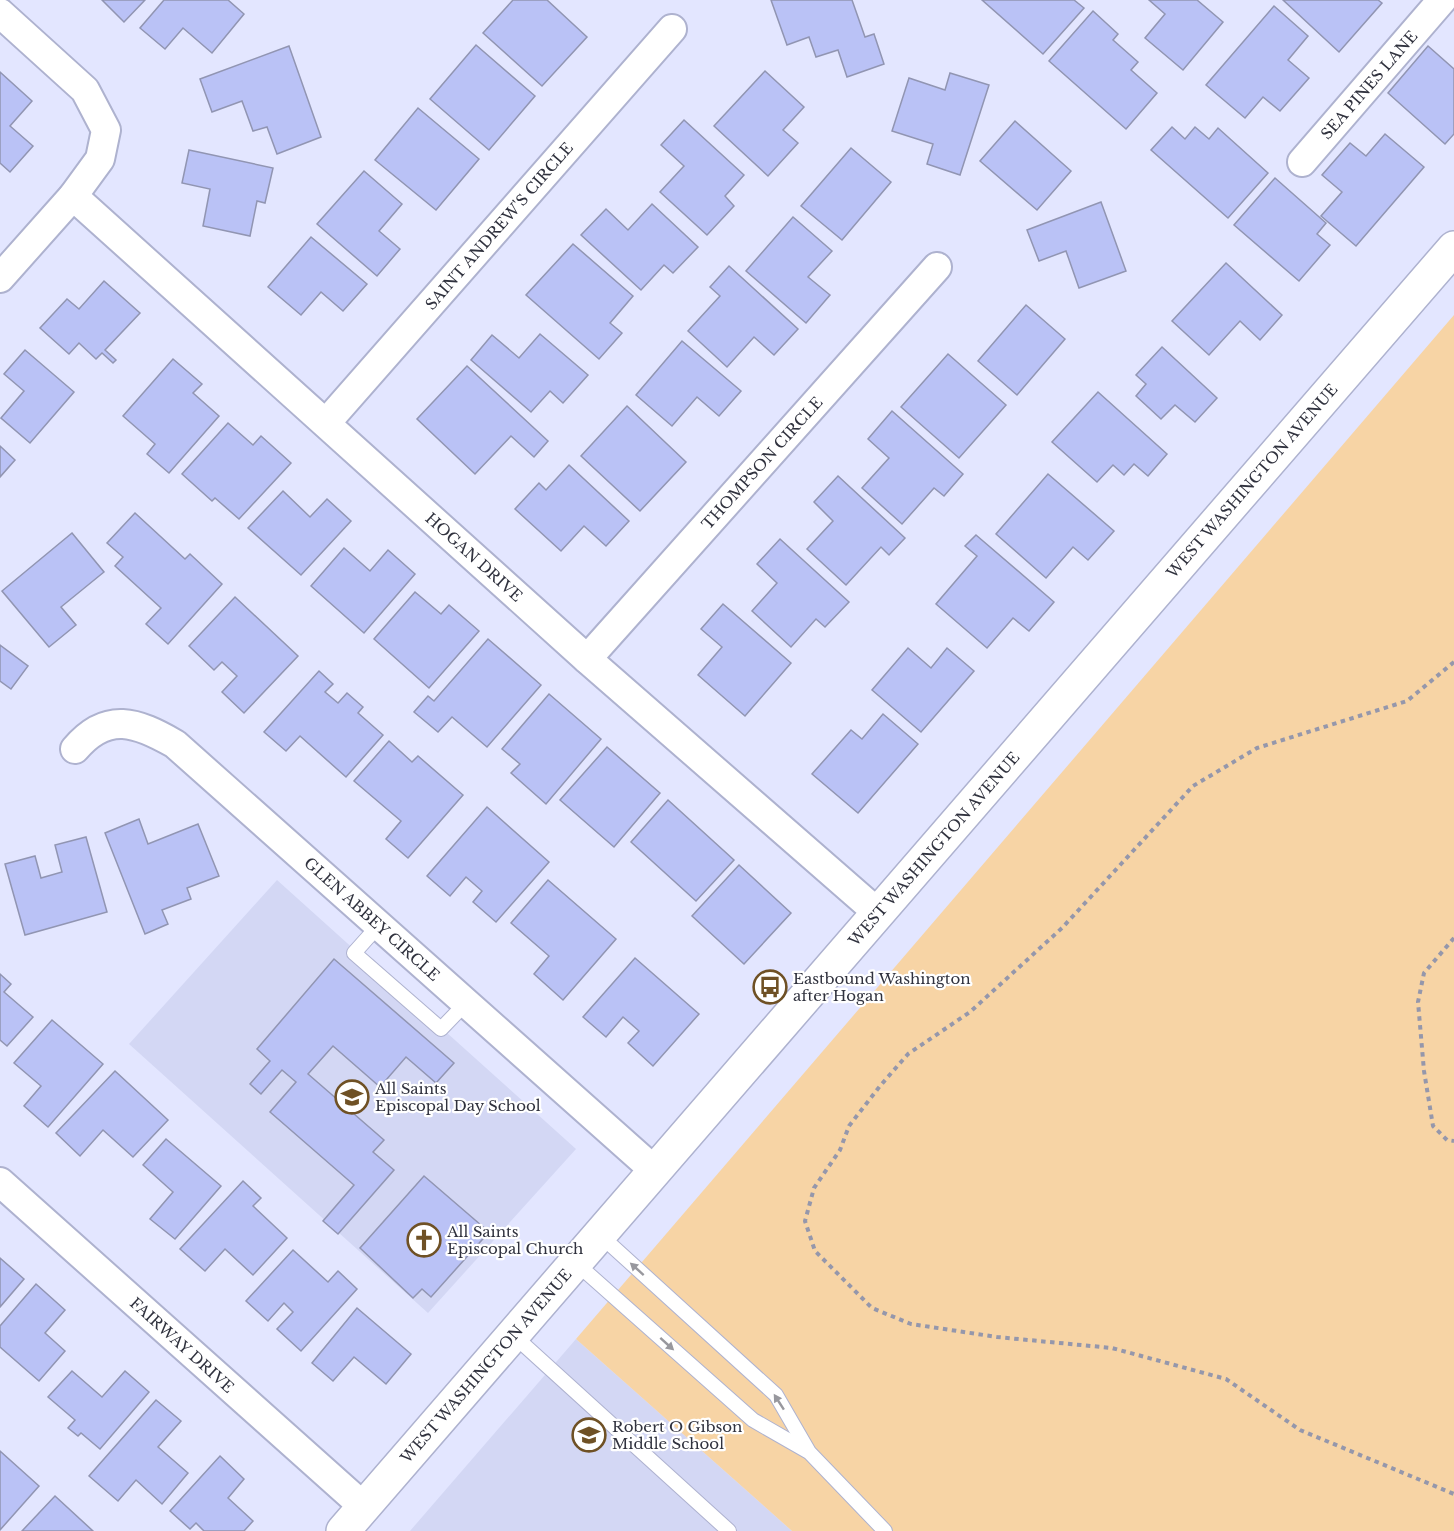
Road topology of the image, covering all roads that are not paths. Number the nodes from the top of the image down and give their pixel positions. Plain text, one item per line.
1 (1435, 2) edge
2 (0, 13) edge
3 (672, 29) dead end
4 (1302, 162) dead end
5 (73, 196) junction
6 (1454, 248) edge
7 (937, 267) dead end
8 (0, 278) edge
9 (326, 423) junction
10 (587, 659) junction
11 (75, 749) dead end
12 (878, 913) junction
13 (379, 925) junction
14 (466, 1003) junction
15 (655, 1171) junction
16 (0, 1182) edge
17 (600, 1235) junction
18 (576, 1263) junction
19 (512, 1334) junction
20 (809, 1452) junction
21 (364, 1507) junction
22 (343, 1531) edge
23 (729, 1531) edge
24 (885, 1531) edge

1 - 4 street, SEA PINES LANE
2 - 5 street
3 - 9 street, SAINT ANDREW'S CIRCLE
5 - 8 street
5 - 9 street, HOGAN DRIVE
6 - 12 main road, WEST WASHINGTON AVENUE
7 - 10 street, THOMPSON CIRCLE
9 - 10 street, HOGAN DRIVE
10 - 12 street, HOGAN DRIVE
11 - 13 street, GLEN ABBEY CIRCLE
12 - 15 main road, WEST WASHINGTON AVENUE
13 - 14 street, GLEN ABBEY CIRCLE
13 - 14 lane
14 - 15 street, GLEN ABBEY CIRCLE
15 - 17 main road, WEST WASHINGTON AVENUE
16 - 21 street, FAIRWAY DRIVE
17 - 18 main road, WEST WASHINGTON AVENUE
20 -> 17 lane
18 - 19 main road, WEST WASHINGTON AVENUE
18 -> 20 lane
19 - 21 main road, WEST WASHINGTON AVENUE
19 - 23 lane
20 - 24 lane
21 - 22 main road, WEST WASHINGTON AVENUE

